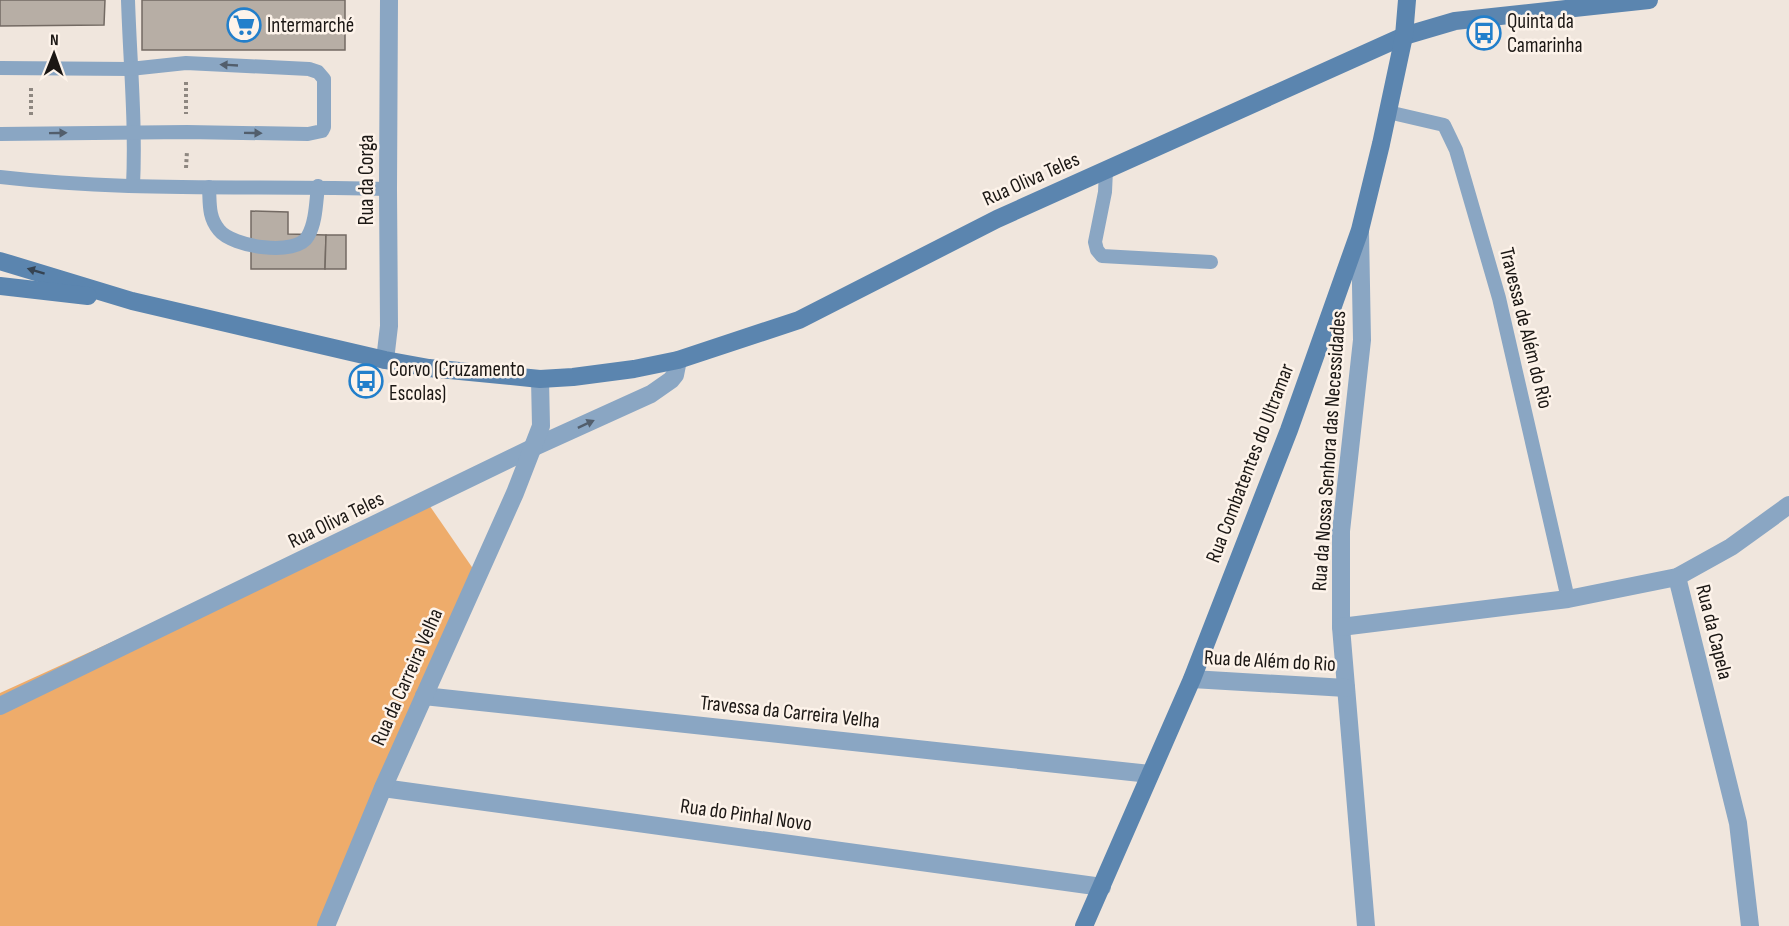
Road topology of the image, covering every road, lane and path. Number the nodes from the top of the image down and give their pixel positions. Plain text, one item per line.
1 (128, 0) edge
2 (389, 0) edge
3 (1407, 0) edge
4 (1649, 0) edge
5 (1404, 36) junction
6 (0, 68) edge
7 (130, 69) junction
8 (1388, 112) junction
9 (135, 133) junction
10 (0, 134) edge
11 (1106, 170) junction
12 (0, 177) edge
13 (133, 186) junction
14 (318, 186) junction
15 (209, 187) junction
16 (388, 189) junction
17 (1360, 230) junction
18 (0, 261) edge
19 (1211, 262) dead end
20 (0, 286) edge
21 (132, 301) junction
22 (385, 360) junction
23 (678, 360) junction
24 (540, 379) junction
25 (532, 448) junction
26 (1789, 505) edge
27 (1677, 577) junction
28 (1568, 599) junction
29 (1341, 627) junction
30 (1192, 679) junction
31 (1346, 688) junction
32 (424, 696) junction
33 (0, 706) edge
34 (1150, 774) junction
35 (383, 788) junction
36 (1102, 887) junction
37 (326, 926) edge
38 (1084, 926) edge
39 (1366, 926) edge
40 (1750, 926) edge

1 - 7 lane
2 - 16 street, Rua da Corga
3 - 5 main road, Rua Combatentes do Ultramar
4 - 5 main road, Rua Oliva Teles
5 - 8 main road, Rua Combatentes do Ultramar
5 - 11 main road, Rua Oliva Teles
6 - 7 lane
7 - 9 lane
9 -> 7 lane
8 - 17 main road, Rua Combatentes do Ultramar
8 - 28 lane, Travessa de Além do Rio
10 -> 9 lane
9 - 13 lane
11 - 19 lane
11 - 23 main road, Rua Oliva Teles
12 - 13 lane
13 - 15 lane
14 - 15 lane
14 - 15 lane
14 - 16 lane
16 - 22 street, Rua da Corga
17 - 29 street, Rua da Nossa Senhora das Necessidades
17 - 30 main road, Rua Combatentes do Ultramar
21 -> 18 main road, Rua Oliva Teles
20 - 21 main road, Rua Oliva Teles
21 - 22 main road, Rua Oliva Teles
22 - 24 main road, Rua Oliva Teles
23 - 24 main road, Rua Oliva Teles
25 -> 23 street, Rua Oliva Teles
24 - 25 street, Rua da Carreira Velha
25 - 32 street, Rua da Carreira Velha
25 - 33 street, Rua Oliva Teles
26 - 27 street
27 - 28 street, Rua da Capela
27 - 40 street, Rua da Capela
28 - 29 street, Rua da Capela
29 - 31 street, Rua da Nossa Senhora das Necessidades
30 - 31 street, Rua de Além do Rio
30 - 34 main road, Rua Combatentes do Ultramar
31 - 39 street, Rua da Nossa Senhora das Necessidades
32 - 34 street, Travessa da Carreira Velha
32 - 35 street, Rua da Carreira Velha
34 - 36 main road, Rua Combatentes do Ultramar
35 - 36 street, Rua do Pinhal Novo
35 - 37 street, Rua da Carreira Velha
36 - 38 main road, Rua Combatentes do Ultramar

